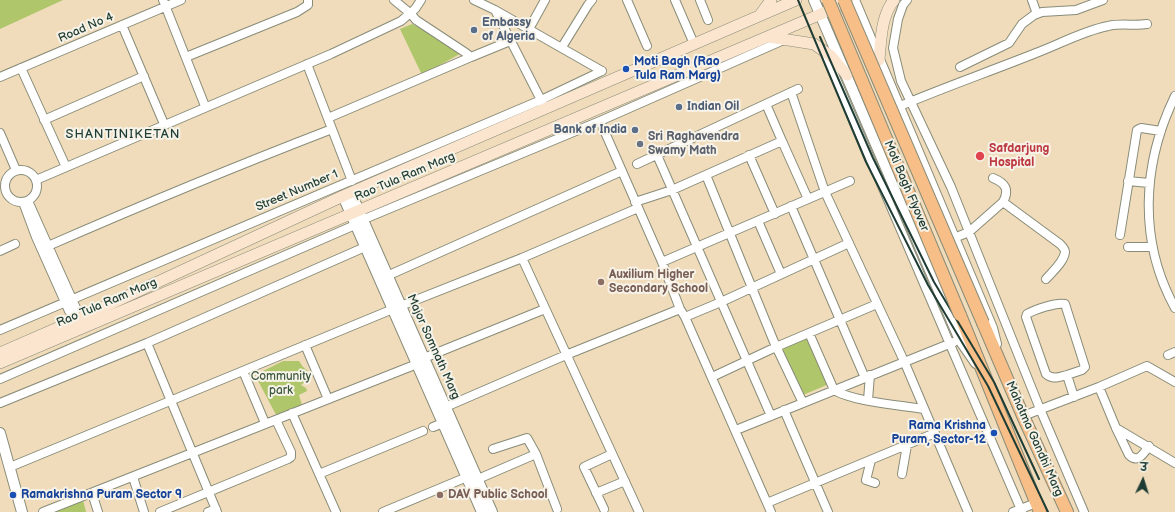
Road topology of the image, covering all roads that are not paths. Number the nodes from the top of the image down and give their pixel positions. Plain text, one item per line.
1 (181, 0) edge
2 (308, 0) edge
3 (394, 0) edge
4 (421, 0) edge
5 (474, 0) edge
6 (545, 0) edge
7 (592, 0) edge
8 (628, 0) edge
9 (675, 0) edge
10 (700, 0) edge
11 (771, 0) edge
12 (796, 0) edge
13 (814, 0) edge
14 (828, 0) edge
15 (844, 0) edge
16 (848, 0) edge
17 (854, 0) edge
18 (894, 0) edge
19 (907, 0) edge
20 (1032, 0) edge
21 (1103, 0) edge
22 (165, 3) edge
23 (494, 10) junction
24 (410, 14) junction
25 (821, 14) junction
26 (1038, 14) junction
27 (760, 16) junction
28 (708, 20) dead end
29 (1147, 24) dead end
30 (122, 25) junction
31 (529, 29) junction
32 (768, 36) junction
33 (787, 39) junction
34 (510, 41) junction
35 (694, 44) junction
36 (647, 46) dead end
37 (562, 48) junction
38 (824, 50) junction
39 (186, 57) junction
40 (471, 57) junction
41 (307, 64) junction
42 (881, 64) junction
43 (960, 67) dead end
44 (21, 68) junction
45 (144, 76) junction
46 (0, 77) edge
47 (848, 77) junction
48 (1175, 96) edge
49 (911, 101) junction
50 (543, 104) junction
51 (766, 104) junction
52 (205, 106) junction
53 (900, 106) junction
54 (328, 118) junction
55 (44, 120) junction
56 (600, 121) junction
57 (164, 124) junction
58 (332, 129) junction
59 (1161, 131) junction
60 (0, 133) edge
61 (782, 141) junction
62 (656, 155) junction
63 (749, 156) junction
64 (637, 164) dead end
65 (66, 167) junction
66 (880, 168) junction
67 (16, 170) junction
68 (622, 171) junction
69 (706, 175) junction
70 (993, 178) dead end
71 (36, 180) junction
72 (352, 181) junction
73 (850, 181) dead end
74 (1128, 181) junction
75 (1150, 184) junction
76 (672, 190) junction
77 (825, 192) junction
78 (3, 194) edge
79 (347, 195) junction
80 (808, 199) junction
81 (25, 202) junction
82 (1003, 202) junction
83 (637, 205) junction
84 (791, 206) junction
85 (775, 214) junction
86 (357, 218) junction
87 (758, 221) junction
88 (969, 232) junction
89 (730, 233) junction
90 (1120, 234) dead end
91 (954, 238) junction
92 (849, 243) junction
93 (15, 244) dead end
94 (48, 246) junction
95 (365, 247) junction
96 (697, 247) junction
97 (1128, 247) dead end
98 (1152, 247) junction
99 (0, 251) edge
100 (522, 258) junction
101 (814, 259) junction
102 (662, 262) junction
103 (55, 270) junction
104 (781, 274) junction
105 (387, 276) junction
106 (1046, 279) dead end
107 (752, 288) junction
108 (68, 301) junction
109 (721, 302) junction
110 (877, 304) junction
111 (397, 308) junction
112 (545, 308) junction
113 (1175, 308) edge
114 (680, 309) junction
115 (76, 316) junction
116 (685, 317) junction
117 (840, 320) junction
118 (0, 330) edge
119 (809, 333) junction
120 (955, 342) junction
121 (147, 343) junction
122 (305, 346) junction
123 (776, 347) junction
124 (0, 353) edge
125 (566, 355) junction
126 (420, 361) junction
127 (747, 361) junction
128 (904, 361) junction
129 (0, 363) edge
130 (1001, 367) junction
131 (243, 371) junction
132 (983, 372) junction
133 (1067, 375) junction
134 (867, 376) junction
135 (712, 377) junction
136 (0, 378) edge
137 (1175, 382) edge
138 (1099, 387) junction
139 (834, 390) junction
140 (1074, 396) junction
141 (328, 399) junction
142 (868, 400) junction
143 (171, 401) junction
144 (0, 403) edge
145 (803, 403) junction
146 (442, 409) junction
147 (924, 409) junction
148 (1040, 409) junction
149 (784, 410) junction
150 (292, 413) junction
151 (771, 416) junction
152 (1023, 416) junction
153 (276, 420) junction
154 (265, 423) junction
155 (1116, 428) junction
156 (736, 430) junction
157 (423, 431) dead end
158 (0, 433) edge
159 (935, 434) junction
160 (907, 445) junction
161 (1149, 446) junction
162 (493, 449) dead end
163 (192, 453) junction
164 (536, 454) junction
165 (612, 454) junction
166 (871, 460) junction
167 (1175, 463) edge
168 (10, 467) junction
169 (319, 474) junction
170 (902, 474) dead end
171 (133, 477) junction
172 (467, 477) junction
173 (478, 479) junction
174 (624, 481) junction
175 (816, 483) junction
176 (874, 483) dead end
177 (208, 492) junction
178 (92, 493) junction
179 (596, 493) junction
180 (767, 503) junction
181 (1038, 508) edge
182 (604, 509) dead end
183 (214, 511) edge
184 (555, 511) edge
185 (1019, 511) edge
186 (22, 512) edge
187 (43, 512) edge
188 (98, 512) edge
189 (144, 512) edge
190 (160, 512) edge
191 (336, 512) edge
192 (383, 512) edge
193 (482, 512) edge
194 (492, 512) edge
195 (639, 512) edge
196 (771, 512) edge
197 (828, 512) edge
198 (968, 512) edge
199 (1067, 512) edge
200 (1084, 512) edge

1 - 22 street, Road No 4
2 - 39 street
3 - 24 street
4 - 24 street
5 - 23 street
6 - 31 street
7 - 37 street
8 - 36 street
9 - 35 street
10 - 28 street
11 - 27 main road
12 - 27 main road, Rao Tula Ram Marg
13 - 25 street
14 - 132 main road, Moti Bagh Flyover, bridge
15 - 130 main road, Moti Bagh Flyover, bridge
16 - 25 main road, Rao Tula Ram Marg
17 - 42 street
18 - 42 main road
19 - 49 street
20 - 26 street
21 - 26 street
22 - 30 street, Road No 4
22 - 39 street
23 - 31 street
23 - 34 street
24 - 40 street
24 - 41 street
25 - 32 main road, Rao Tula Ram Marg
25 - 47 street
26 - 43 street
27 - 35 main road, Rao Tula Ram Marg
29 - 49 street
30 - 44 street, Road No 4
30 - 45 street
31 - 37 street
32 - 33 main road
32 - 86 main road, Rao Tula Ram Marg
33 - 38 main road
33 - 56 street
34 - 40 street
34 - 50 street
35 - 50 main road, Rao Tula Ram Marg
37 - 50 street, Street Number 1
38 - 47 main road
38 - 66 street
39 - 52 street
40 - 54 street
41 - 52 street
41 - 54 street
42 - 47 street
42 - 53 street
44 - 46 street, Road No 4
44 - 55 street
45 - 55 street
45 - 57 street
47 - 66 street
48 - 59 street
49 - 53 street
49 - 88 street
50 - 72 street, Street Number 1
50 - 79 main road, Rao Tula Ram Marg
51 - 61 street
51 - 62 street
51 - 77 street
52 - 57 street
53 - 91 street
54 - 58 street
55 - 65 street
56 - 68 street
56 - 86 street
57 - 65 street
58 - 72 street
58 - 94 street
59 - 74 street
59 - 75 street
60 - 67 street
61 - 63 street
61 - 80 street
62 - 64 street
62 - 76 street
63 - 69 street
63 - 85 street
65 - 71 street
66 - 120 street
67 - 71 street
67 - 78 street
68 - 83 street
68 - 105 street
69 - 76 street
69 - 89 street
70 - 82 street
71 - 81 street
72 - 108 street, Street Number 1
73 - 77 street
74 - 75 street
74 - 90 street
75 - 98 street
76 - 83 street
76 - 96 street
77 - 80 street
77 - 92 street
78 - 81 street
79 - 86 street, Major Somnath Marg
79 - 115 main road, Rao Tula Ram Marg
80 - 84 street
81 - 94 street
81 - 103 street
82 - 88 street
82 - 106 street
83 - 100 street
83 - 102 street
84 - 85 street
84 - 101 street
85 - 87 street
86 - 95 street, Major Somnath Marg
86 - 105 street, Major Somnath Marg
86 - 129 main road, Rao Tula Ram Marg
86 - 136 street
87 - 89 street
87 - 104 street
88 - 91 street
88 - 148 street
89 - 96 street
89 - 107 street
91 - 130 street
92 - 101 street
92 - 110 street
93 - 99 street
94 - 103 street
95 - 111 street, Major Somnath Marg
95 - 121 street
96 - 102 street
96 - 109 street
97 - 98 street
98 - 113 street
100 - 111 street
100 - 112 street
101 - 104 street
101 - 117 street
102 - 114 street
103 - 108 street
104 - 107 street
105 - 111 street, Major Somnath Marg
107 - 109 street
107 - 123 street
108 - 115 street
108 - 118 street, Street Number 1
109 - 116 street
109 - 127 street
110 - 117 street
110 - 128 street
111 - 122 street
111 - 126 street, Major Somnath Marg
112 - 125 street
112 - 126 street
114 - 116 street
114 - 125 street
115 - 124 main road, Rao Tula Ram Marg
116 - 135 street
117 - 119 street
117 - 134 street
119 - 123 street
119 - 139 street
120 - 128 street
120 - 132 street
120 - 185 street
121 - 143 street
121 - 144 street
122 - 131 street
122 - 141 street
123 - 127 street
123 - 145 street
125 - 146 street
125 - 165 street
126 - 141 street
126 - 146 street, Major Somnath Marg
127 - 135 street
127 - 151 street
128 - 134 street
128 - 147 street
130 - 152 main road, Mahatma Gandhi Marg
131 - 143 street
131 - 154 street
132 - 181 main road, Mahatma Gandhi Marg
133 - 133 street
133 - 140 street
134 - 139 street
134 - 142 street
135 - 156 street
137 - 138 street
138 - 140 street
138 - 155 street
139 - 142 street
139 - 145 street
140 - 148 street
141 - 150 street
142 - 147 street
143 - 163 street
143 - 168 street
145 - 149 street
146 - 172 street, Major Somnath Marg
146 - 173 street, Major Somnath Marg
147 - 159 street
148 - 152 street
148 - 200 street
149 - 151 street
149 - 175 street
150 - 153 street
150 - 169 street
151 - 156 street
152 - 199 main road, Mahatma Gandhi Marg
153 - 154 street
153 - 177 street
154 - 163 street
155 - 161 street
155 - 161 street
156 - 180 street
157 - 169 street
158 - 168 street
159 - 160 street
159 - 198 street
160 - 166 street
160 - 170 street
161 - 167 street
162 - 164 street
163 - 171 street
163 - 177 street
164 - 173 street
164 - 184 street
165 - 174 street
165 - 179 street
166 - 175 street
166 - 176 street
168 - 186 street
169 - 191 street
171 - 178 street
171 - 189 street
172 - 192 street
172 - 193 street, Major Somnath Marg
173 - 194 street, Major Somnath Marg
174 - 179 street
174 - 195 street
175 - 180 street
175 - 197 street
177 - 183 street
177 - 190 street
178 - 187 street
178 - 188 street
179 - 182 street
180 - 196 street
181 - 185 street

